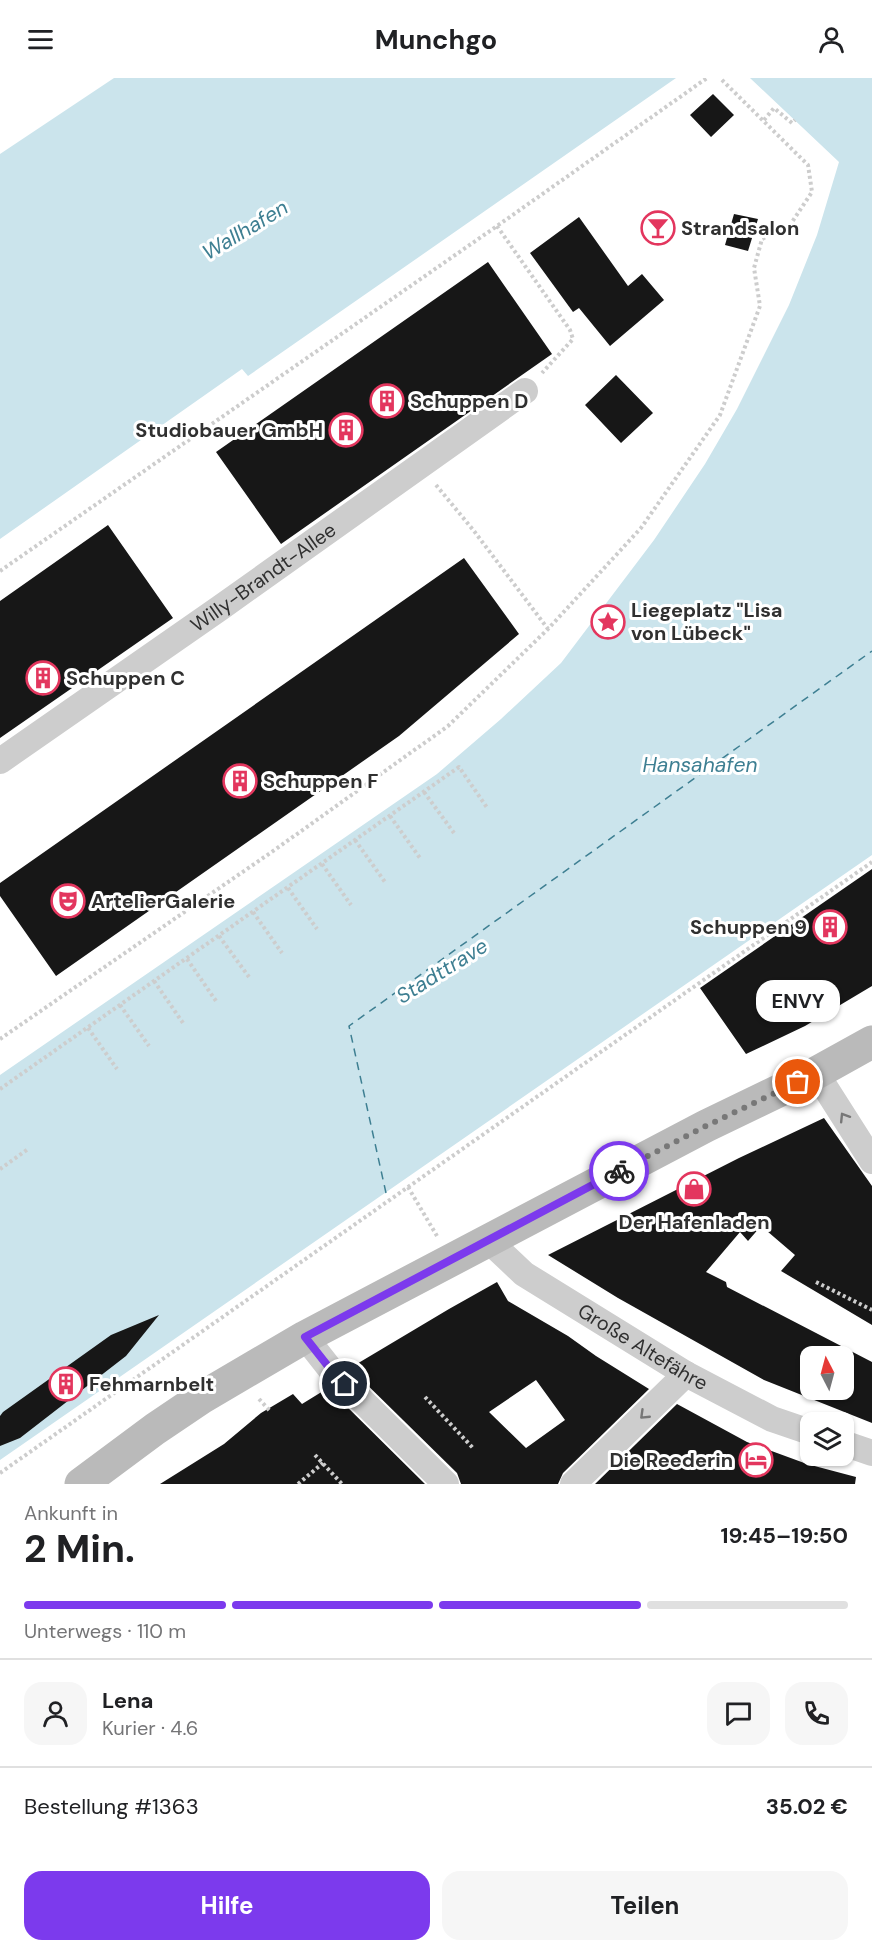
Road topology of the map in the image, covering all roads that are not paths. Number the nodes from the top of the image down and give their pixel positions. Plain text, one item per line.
1 (525, 391) road end
2 (0, 761) edge
3 (872, 1042) edge
4 (816, 1073) junction
5 (872, 1161) edge
6 (488, 1240) junction
7 (305, 1337) junction
8 (686, 1374) junction
9 (800, 1429) edge
10 (854, 1447) edge
11 (872, 1453) edge
12 (81, 1484) edge
13 (446, 1484) edge
14 (573, 1484) edge

1 - 2 street, Willy-Brandt-Allee
3 - 4 main road
5 -> 4 street
4 - 6 main road
6 - 7 main road
6 - 8 street, Große Altefähre
7 - 12 main road
7 - 13 street
8 - 9 street, Große Altefähre
8 -> 14 street
10 - 11 street

